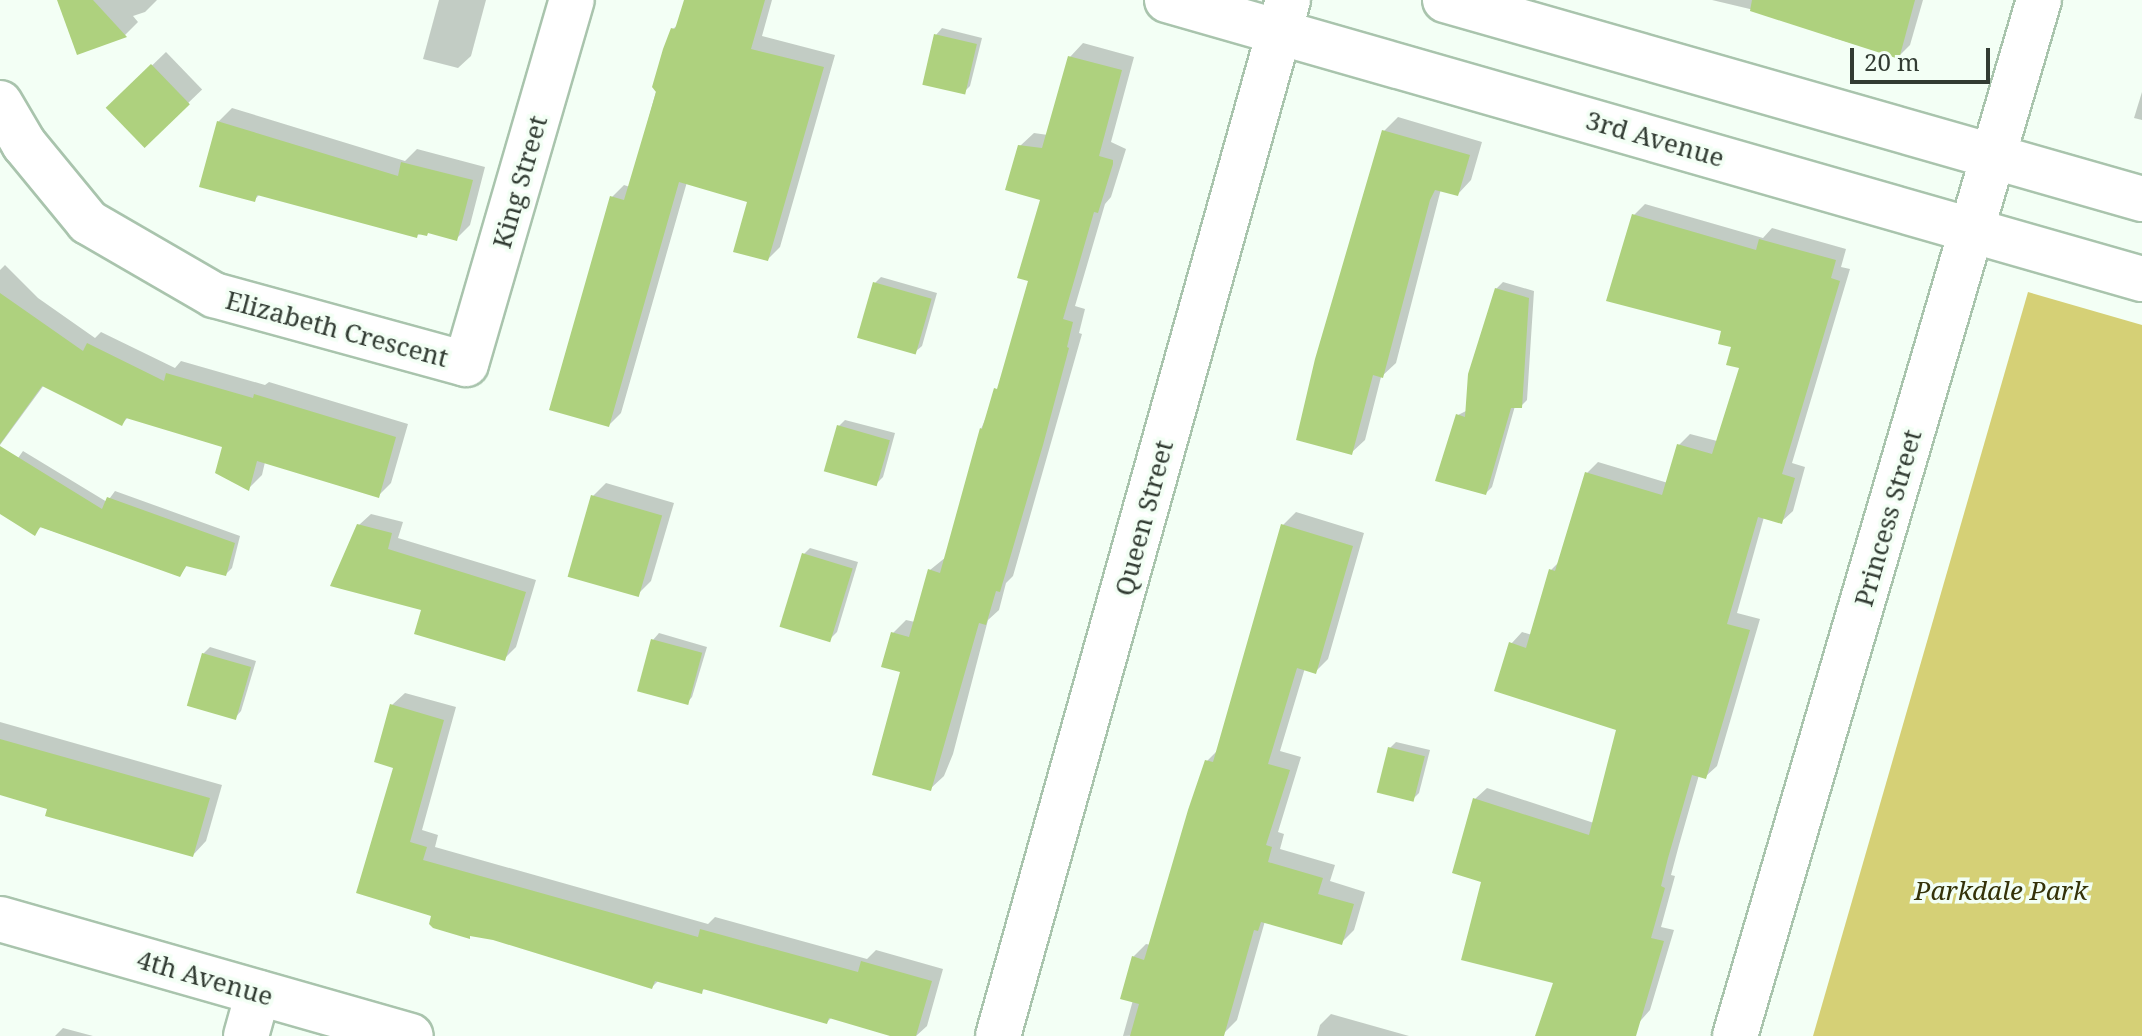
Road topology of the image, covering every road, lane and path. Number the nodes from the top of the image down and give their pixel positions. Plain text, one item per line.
1 (572, 0) edge
2 (1167, 0) edge
3 (1445, 0) edge
4 (2039, 0) edge
5 (1283, 16) edge
6 (0, 103) edge
7 (1995, 157) junction
8 (2142, 199) edge
9 (1974, 230) junction
10 (2142, 279) edge
11 (466, 364) joint
12 (0, 919) edge
13 (258, 993) junction
14 (246, 1036) edge
15 (411, 1036) edge
16 (998, 1036) edge
17 (1735, 1036) edge

1 - 11 street, King Street
2 - 5 street, 3rd Avenue
3 - 7 street
4 - 7 street, Princess Street
5 - 9 street, 3rd Avenue
5 - 16 street, Queen Street
6 - 11 street, Elizabeth Crescent
7 - 8 street
7 - 9 street, Princess Street
9 - 10 street, 3rd Avenue
9 - 17 street, Princess Street
12 - 13 street, 4th Avenue
13 - 14 street
13 - 15 street, 4th Avenue

